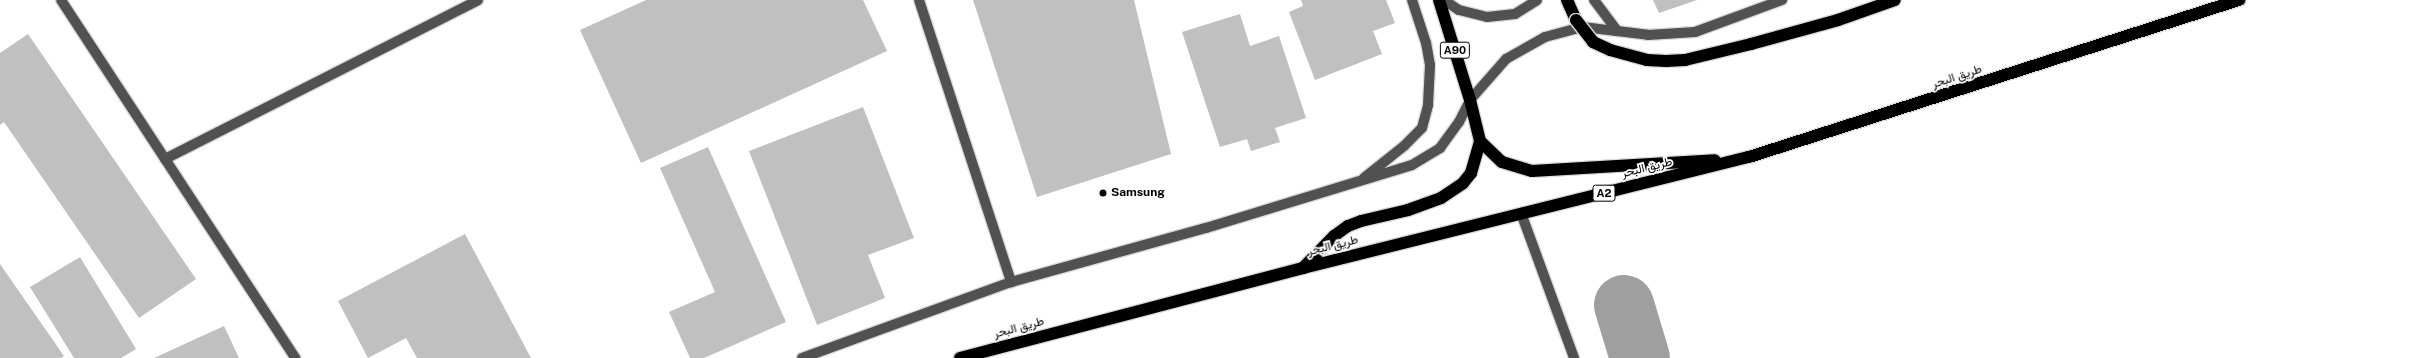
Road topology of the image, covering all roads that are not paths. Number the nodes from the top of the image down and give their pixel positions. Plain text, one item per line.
1 (61, 0) edge
2 (478, 0) edge
3 (919, 0) edge
4 (1412, 0) edge
5 (1439, 0) edge
6 (1444, 0) edge
7 (1537, 0) edge
8 (1567, 0) edge
9 (1594, 0) edge
10 (1782, 0) edge
11 (1895, 0) edge
12 (2239, 0) edge
13 (1617, 31) junction
14 (1470, 100) junction
15 (1480, 141) junction
16 (1749, 157) junction
17 (165, 159) junction
18 (1358, 182) junction
19 (1521, 213) junction
20 (1303, 268) junction
21 (1011, 282) junction
22 (295, 358) edge
23 (802, 358) edge
24 (960, 358) edge
25 (1574, 358) edge

1 - 17 street
2 - 17 street
3 - 21 street
4 - 18 street
5 - 14 highway, A90
6 - 7 street
8 - 11 highway, bridge
9 - 13 street
10 - 13 street
12 - 16 highway, طريق البحر / A2
13 - 14 street
14 - 15 highway, A90
14 - 18 street
15 - 16 highway
15 - 20 highway
16 - 19 highway, طريق البحر / A2
17 - 22 street
18 - 21 street
19 - 20 highway, طريق البحر / A2
19 - 25 street
20 - 24 highway, طريق البحر / A2
21 - 23 street

